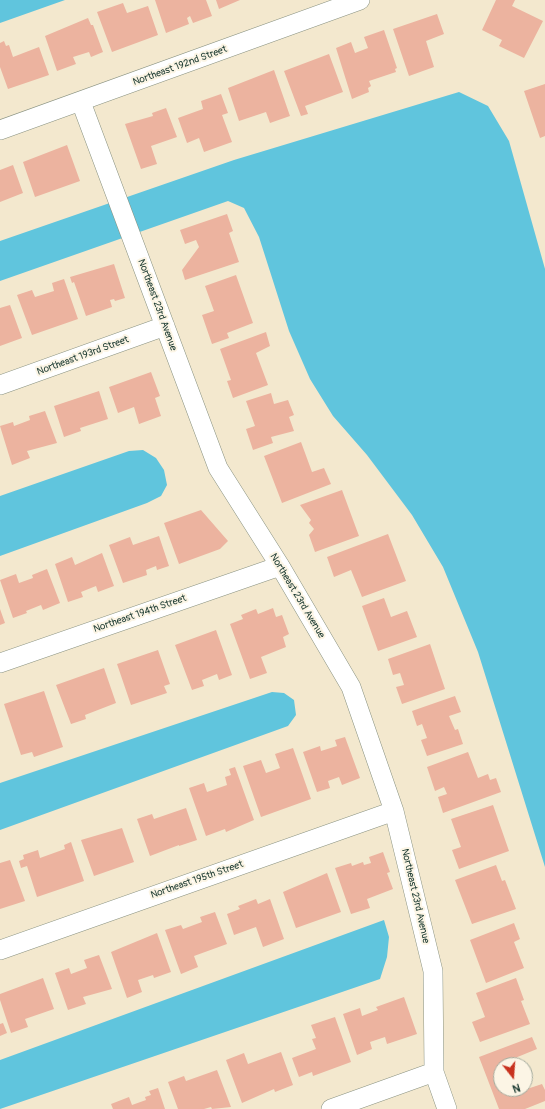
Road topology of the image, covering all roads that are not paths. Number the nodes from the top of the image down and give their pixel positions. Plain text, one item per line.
1 (360, 0) edge
2 (81, 102) junction
3 (0, 130) edge
4 (165, 326) junction
5 (0, 385) edge
6 (280, 566) junction
7 (0, 663) edge
8 (394, 811) junction
9 (0, 950) edge
10 (434, 1072) junction
11 (331, 1109) edge
12 (447, 1109) edge

1 - 2 street, Northeast 192nd Street
2 - 3 street, Northeast 192nd Street
2 - 4 street, Northeast 23rd Avenue
4 - 5 street, Northeast 193rd Street
4 - 6 street, Northeast 23rd Avenue
6 - 7 street, Northeast 194th Street
6 - 8 street, Northeast 23rd Avenue
8 - 9 street, Northeast 195th Street
8 - 10 street, Northeast 23rd Avenue
10 - 11 street
10 - 12 street, Northeast 23rd Avenue

